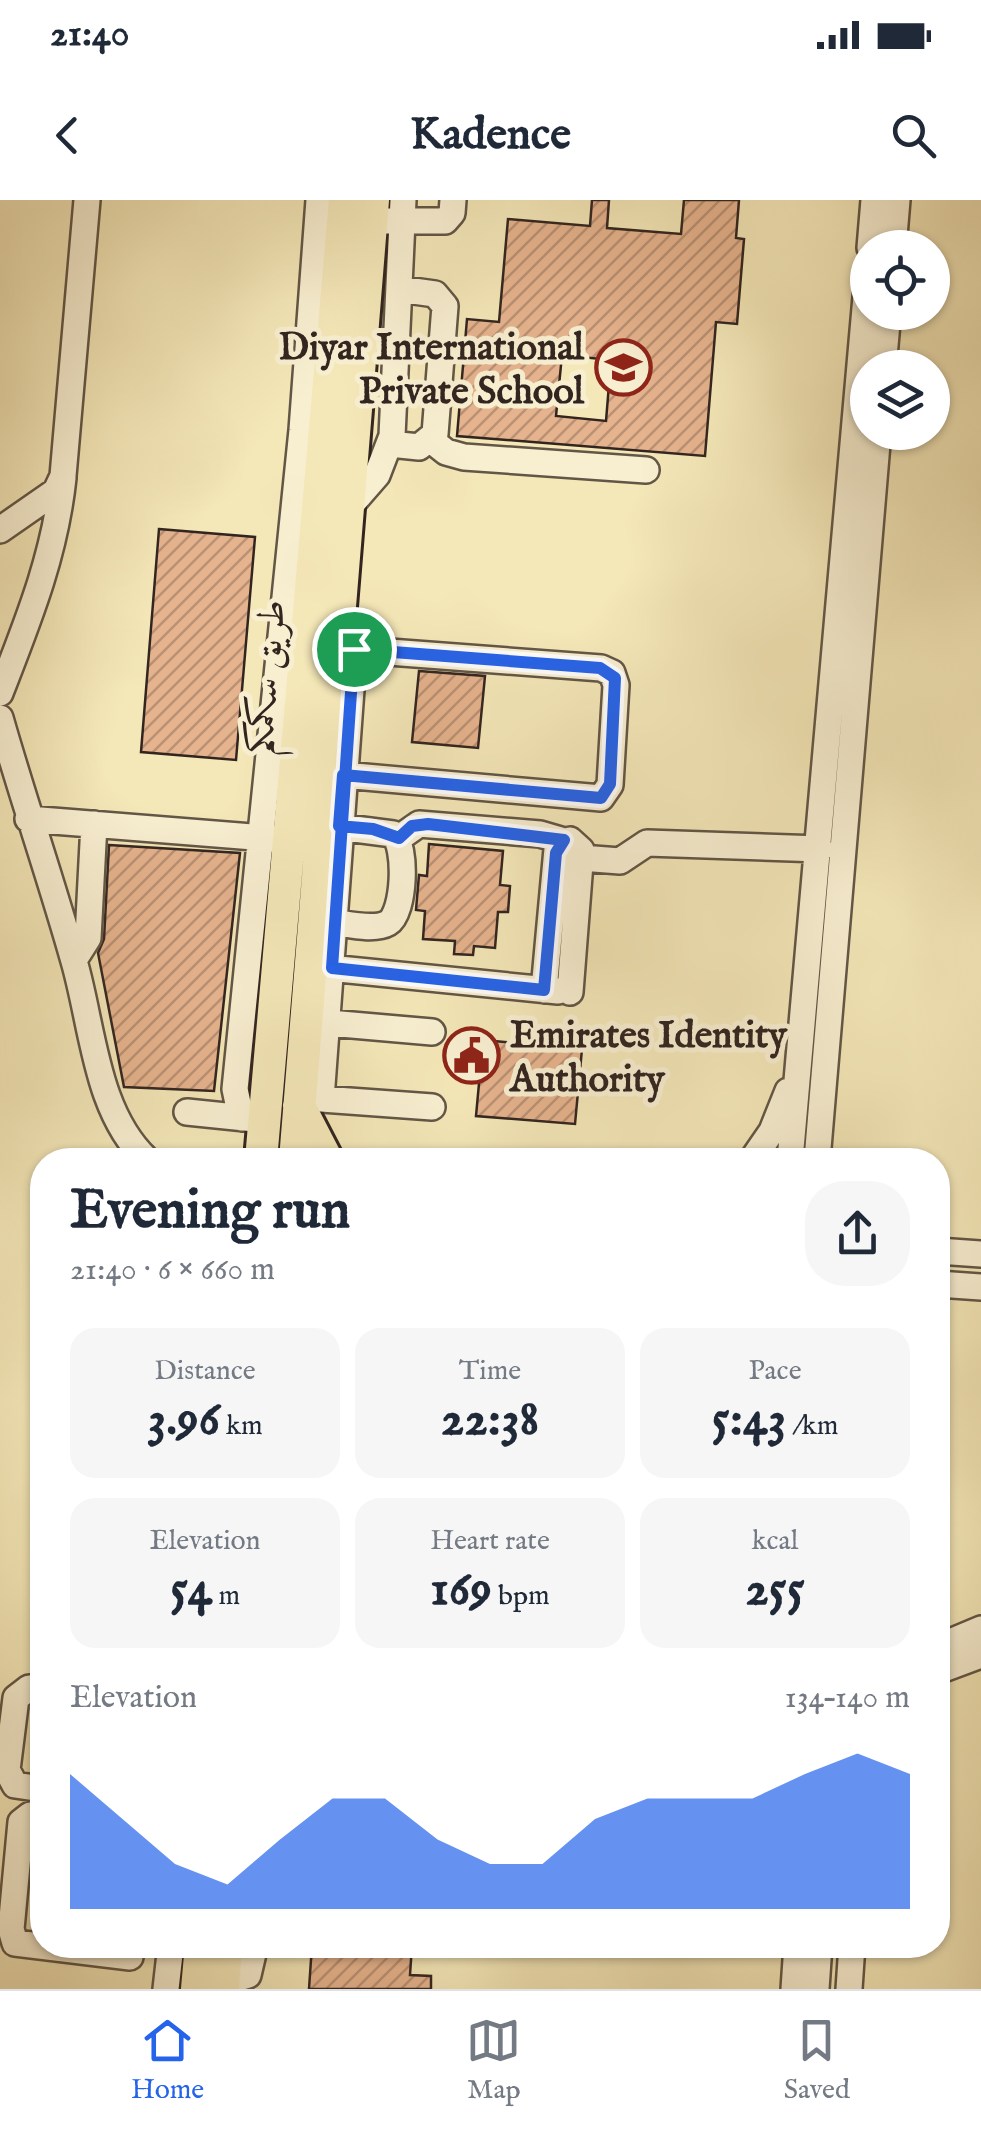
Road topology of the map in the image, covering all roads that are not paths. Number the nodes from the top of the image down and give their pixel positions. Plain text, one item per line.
1 (87, 200) edge
2 (318, 200) edge
3 (345, 200) edge
4 (453, 200) edge
5 (874, 200) edge
6 (898, 200) edge
7 (387, 210) edge
8 (872, 230) edge
9 (896, 230) edge
10 (399, 290) junction
11 (863, 330) edge
12 (431, 440) junction
13 (390, 444) junction
14 (876, 450) edge
15 (646, 470) dead end
16 (63, 476) junction
17 (350, 506) junction
18 (0, 530) edge
19 (345, 649) junction
20 (0, 693) edge
21 (0, 718) edge
22 (343, 775) junction
23 (28, 819) junction
24 (94, 824) junction
25 (339, 826) junction
26 (399, 838) junction
27 (277, 839) junction
28 (573, 849) junction
29 (819, 854) junction
30 (332, 922) junction
31 (74, 960) junction
32 (320, 967) junction
33 (329, 1024) junction
34 (432, 1032) dead end
35 (799, 1063) junction
36 (306, 1100) junction
37 (432, 1108) dead end
38 (187, 1112) dead end
39 (253, 1119) junction
40 (139, 1148) edge
41 (259, 1148) edge
42 (297, 1148) edge
43 (323, 1148) edge
44 (760, 1148) edge
45 (791, 1148) edge
46 (818, 1148) edge
47 (950, 1252) edge
48 (981, 1254) edge
49 (950, 1285) edge
50 (981, 1287) edge
51 (981, 1629) edge
52 (950, 1642) edge
53 (981, 1655) edge
54 (950, 1667) edge
55 (30, 1688) edge
56 (30, 1787) edge
57 (30, 1816) edge
58 (30, 1948) edge
59 (169, 1958) edge
60 (205, 1958) edge
61 (223, 1958) edge
62 (252, 1958) edge
63 (796, 1958) edge
64 (818, 1958) edge
65 (851, 1958) edge
66 (215, 1987) edge
67 (166, 1989) edge
68 (794, 1989) edge
69 (816, 1989) edge
70 (849, 1989) edge

1 - 16 street
2 - 27 street
3 - 27 main road, طريق سكمكم
4 - 7 street
5 - 8 street
6 - 9 street
7 - 10 street
7 - 17 main road, طريق سكمكم
10 - 12 street
10 - 13 street
11 - 29 street
12 - 13 street
12 - 15 street
13 - 17 street
14 - 46 street
16 - 18 street
16 - 20 street
17 - 19 main road, طريق سكمكم
19 - 22 street
19 - 22 street
19 - 32 main road, طريق سكمكم
21 - 23 street
22 - 25 street
23 - 24 street
23 - 31 street
24 - 27 street
24 - 31 street
25 - 26 street
25 - 30 street
26 - 28 street
26 - 30 street
27 - 39 main road, طريق سكمكم
28 - 29 street
28 - 32 street
29 - 35 street
30 - 32 street
31 - 40 street
32 - 33 street
32 - 36 main road, طريق سكمكم
33 - 34 street
33 - 36 street
35 - 44 street
35 - 45 street
36 - 37 street
36 - 42 main road, طريق سكمكم
36 - 43 main road
38 - 39 street
39 - 41 main road, طريق سكمكم
47 - 48 street
49 - 50 street
51 - 52 street
53 - 54 street
55 - 56 street
57 - 58 street
59 - 67 street
60 - 66 main road
61 - 66 main road
62 - 66 street
63 - 68 street
64 - 69 street
65 - 70 street

